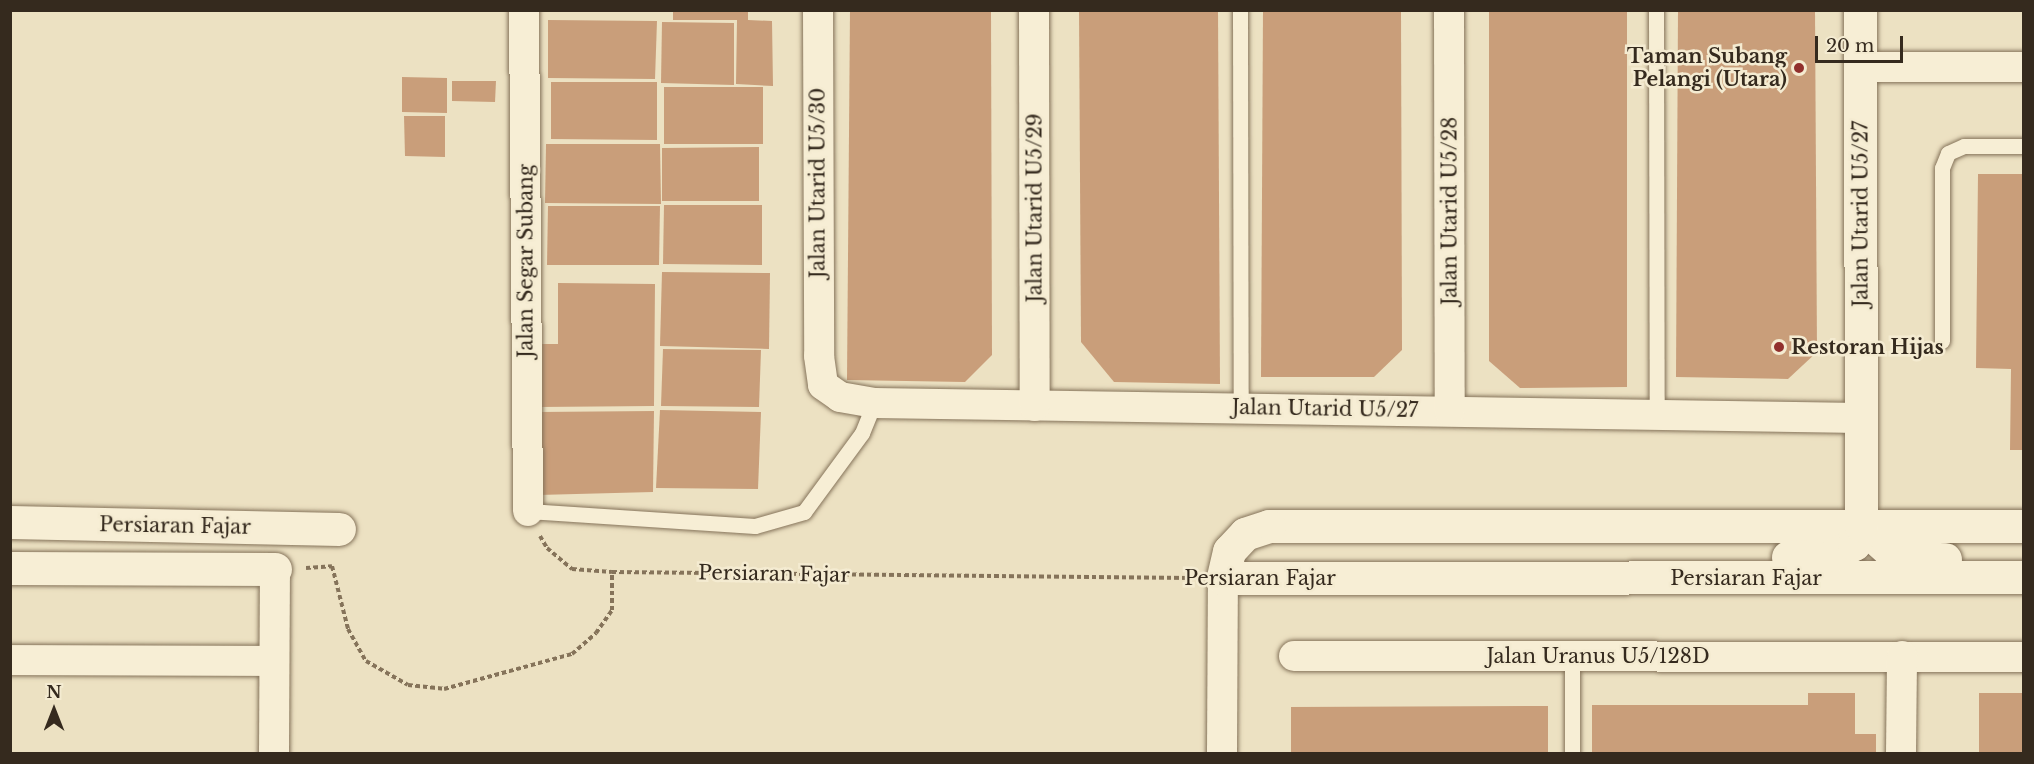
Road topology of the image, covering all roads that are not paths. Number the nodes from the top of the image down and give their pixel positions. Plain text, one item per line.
1 (524, 10) edge
2 (818, 10) edge
3 (1034, 10) edge
4 (1240, 10) edge
5 (1449, 10) edge
6 (1656, 10) edge
7 (1860, 10) edge
8 (1860, 67) junction
9 (2024, 67) edge
10 (2024, 146) edge
11 (1942, 341) dead end
12 (819, 356) joint
13 (874, 403) junction
14 (1035, 406) junction
15 (1241, 408) junction
16 (1450, 411) junction
17 (1657, 414) junction
18 (1861, 418) junction
19 (528, 511) joint
20 (10, 522) edge
21 (1861, 525) junction
22 (2024, 526) edge
23 (339, 529) dead end
24 (2024, 563) edge
25 (10, 568) edge
26 (275, 569) joint
27 (2024, 577) edge
28 (1223, 578) junction
29 (1534, 578) junction
30 (1294, 656) dead end
31 (1572, 656) junction
32 (1902, 656) junction
33 (2024, 657) edge
34 (10, 660) edge
35 (274, 661) junction
36 (274, 753) edge
37 (1222, 753) edge
38 (1572, 753) edge
39 (1901, 753) edge

1 - 19 street, Jalan Segar Subang
2 - 12 street, Jalan Utarid U5/30
3 - 14 street, Jalan Utarid U5/29
4 - 15 lane
5 - 16 street, Jalan Utarid U5/28
6 - 17 lane
7 - 8 street, Jalan Utarid U5/27
8 - 9 street
8 - 18 street, Jalan Utarid U5/27
10 - 11 lane
12 - 13 street, Jalan Utarid U5/27
13 - 14 street, Jalan Utarid U5/27
13 - 19 lane
14 - 15 street, Jalan Utarid U5/27
15 - 16 street, Jalan Utarid U5/27
16 - 17 street, Jalan Utarid U5/27
17 - 18 street, Jalan Utarid U5/27
18 - 21 street, Jalan Utarid U5/27
20 - 23 street, Persiaran Fajar
21 - 22 street
21 - 24 street
21 - 28 street
21 - 29 street
25 - 26 street
26 - 35 street
27 - 29 street, Persiaran Fajar
28 - 29 street, Persiaran Fajar
28 - 37 street
30 - 31 street, Jalan Uranus U5/128D
31 - 32 street, Jalan Uranus U5/128D
31 - 38 lane
32 - 33 street, Jalan Uranus U5/128D
32 - 39 street
34 - 35 street
35 - 36 street

